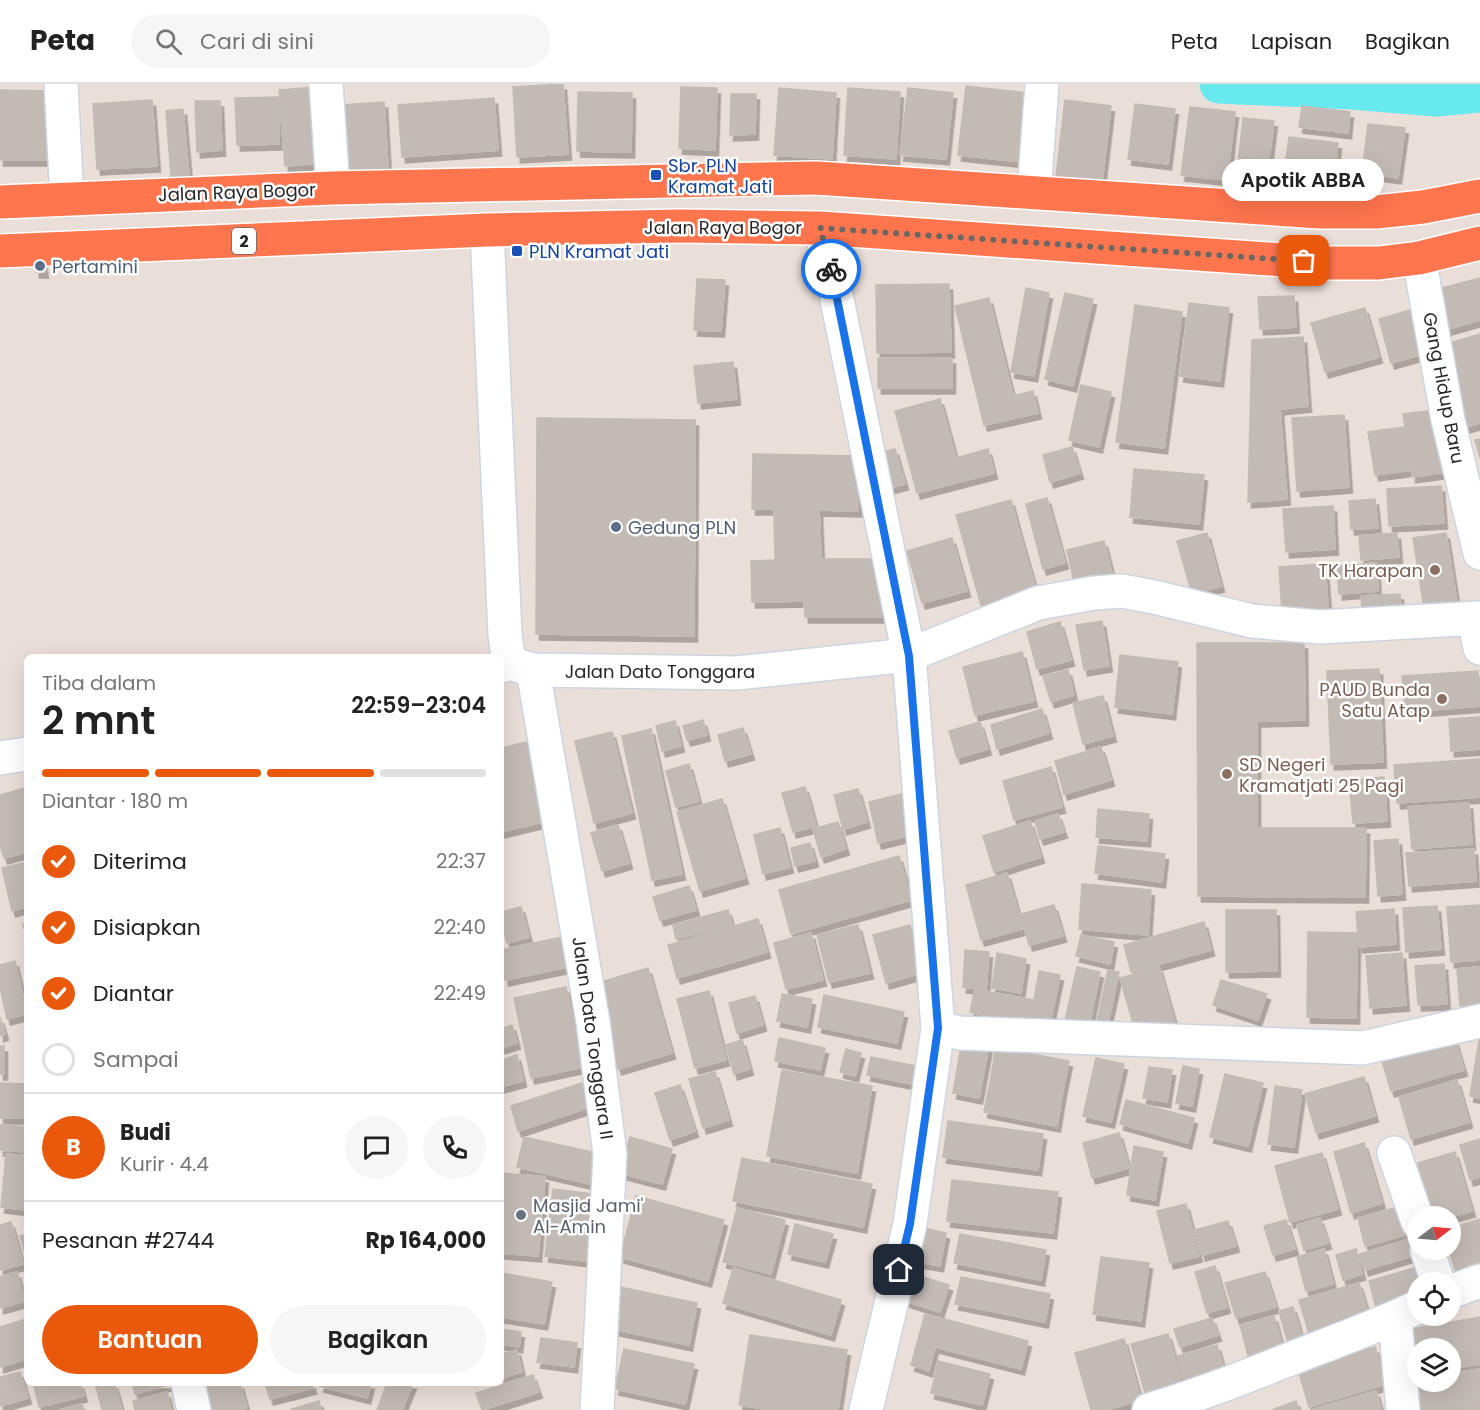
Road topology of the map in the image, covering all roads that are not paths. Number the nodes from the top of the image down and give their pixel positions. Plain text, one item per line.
1 (326, 86) edge
2 (1042, 87) edge
3 (61, 88) edge
4 (333, 188) junction
5 (285, 190) junction
6 (1034, 192) junction
7 (1480, 196) edge
8 (68, 200) junction
9 (0, 202) edge
10 (820, 228) junction
11 (487, 230) junction
12 (288, 239) junction
13 (1480, 243) edge
14 (0, 251) edge
15 (1419, 258) junction
16 (1480, 553) edge
17 (1478, 628) edge
18 (909, 656) junction
19 (514, 666) edge
20 (24, 754) edge
21 (0, 758) edge
22 (1480, 1020) edge
23 (938, 1028) junction
24 (1394, 1153) dead end
25 (1412, 1206) edge
26 (1480, 1281) edge
27 (1461, 1288) edge
28 (1406, 1312) edge
29 (189, 1386) edge
30 (1185, 1405) edge
31 (194, 1410) edge
32 (597, 1410) edge
33 (866, 1410) edge
34 (1149, 1410) edge
35 (1403, 1410) edge

1 - 4 street
2 - 6 street
3 - 8 street
4 - 5 highway, Jalan Raya Bogor
4 - 6 highway, Jalan Raya Bogor
5 - 8 highway, Jalan Raya Bogor
5 - 12 highway
6 - 7 highway, Jalan Raya Bogor
8 - 9 highway, Jalan Raya Bogor
10 - 11 highway, Jalan Raya Bogor / 2
10 - 15 highway, Jalan Raya Bogor / 2
10 - 18 street
11 - 12 highway, Jalan Raya Bogor / 2
11 - 19 street
12 - 14 highway, Jalan Raya Bogor / 2
13 - 15 highway, Jalan Raya Bogor / 2
15 - 16 street, Gang Hidup Baru
17 - 18 street, Jalan Dato Tonggara
18 - 19 street, Jalan Dato Tonggara
18 - 23 street
19 - 32 street, Jalan Dato Tonggara II
20 - 21 street
22 - 23 street
23 - 33 street
24 - 25 street
26 - 27 street
28 - 30 street
28 - 35 street
29 - 31 street
30 - 34 street

